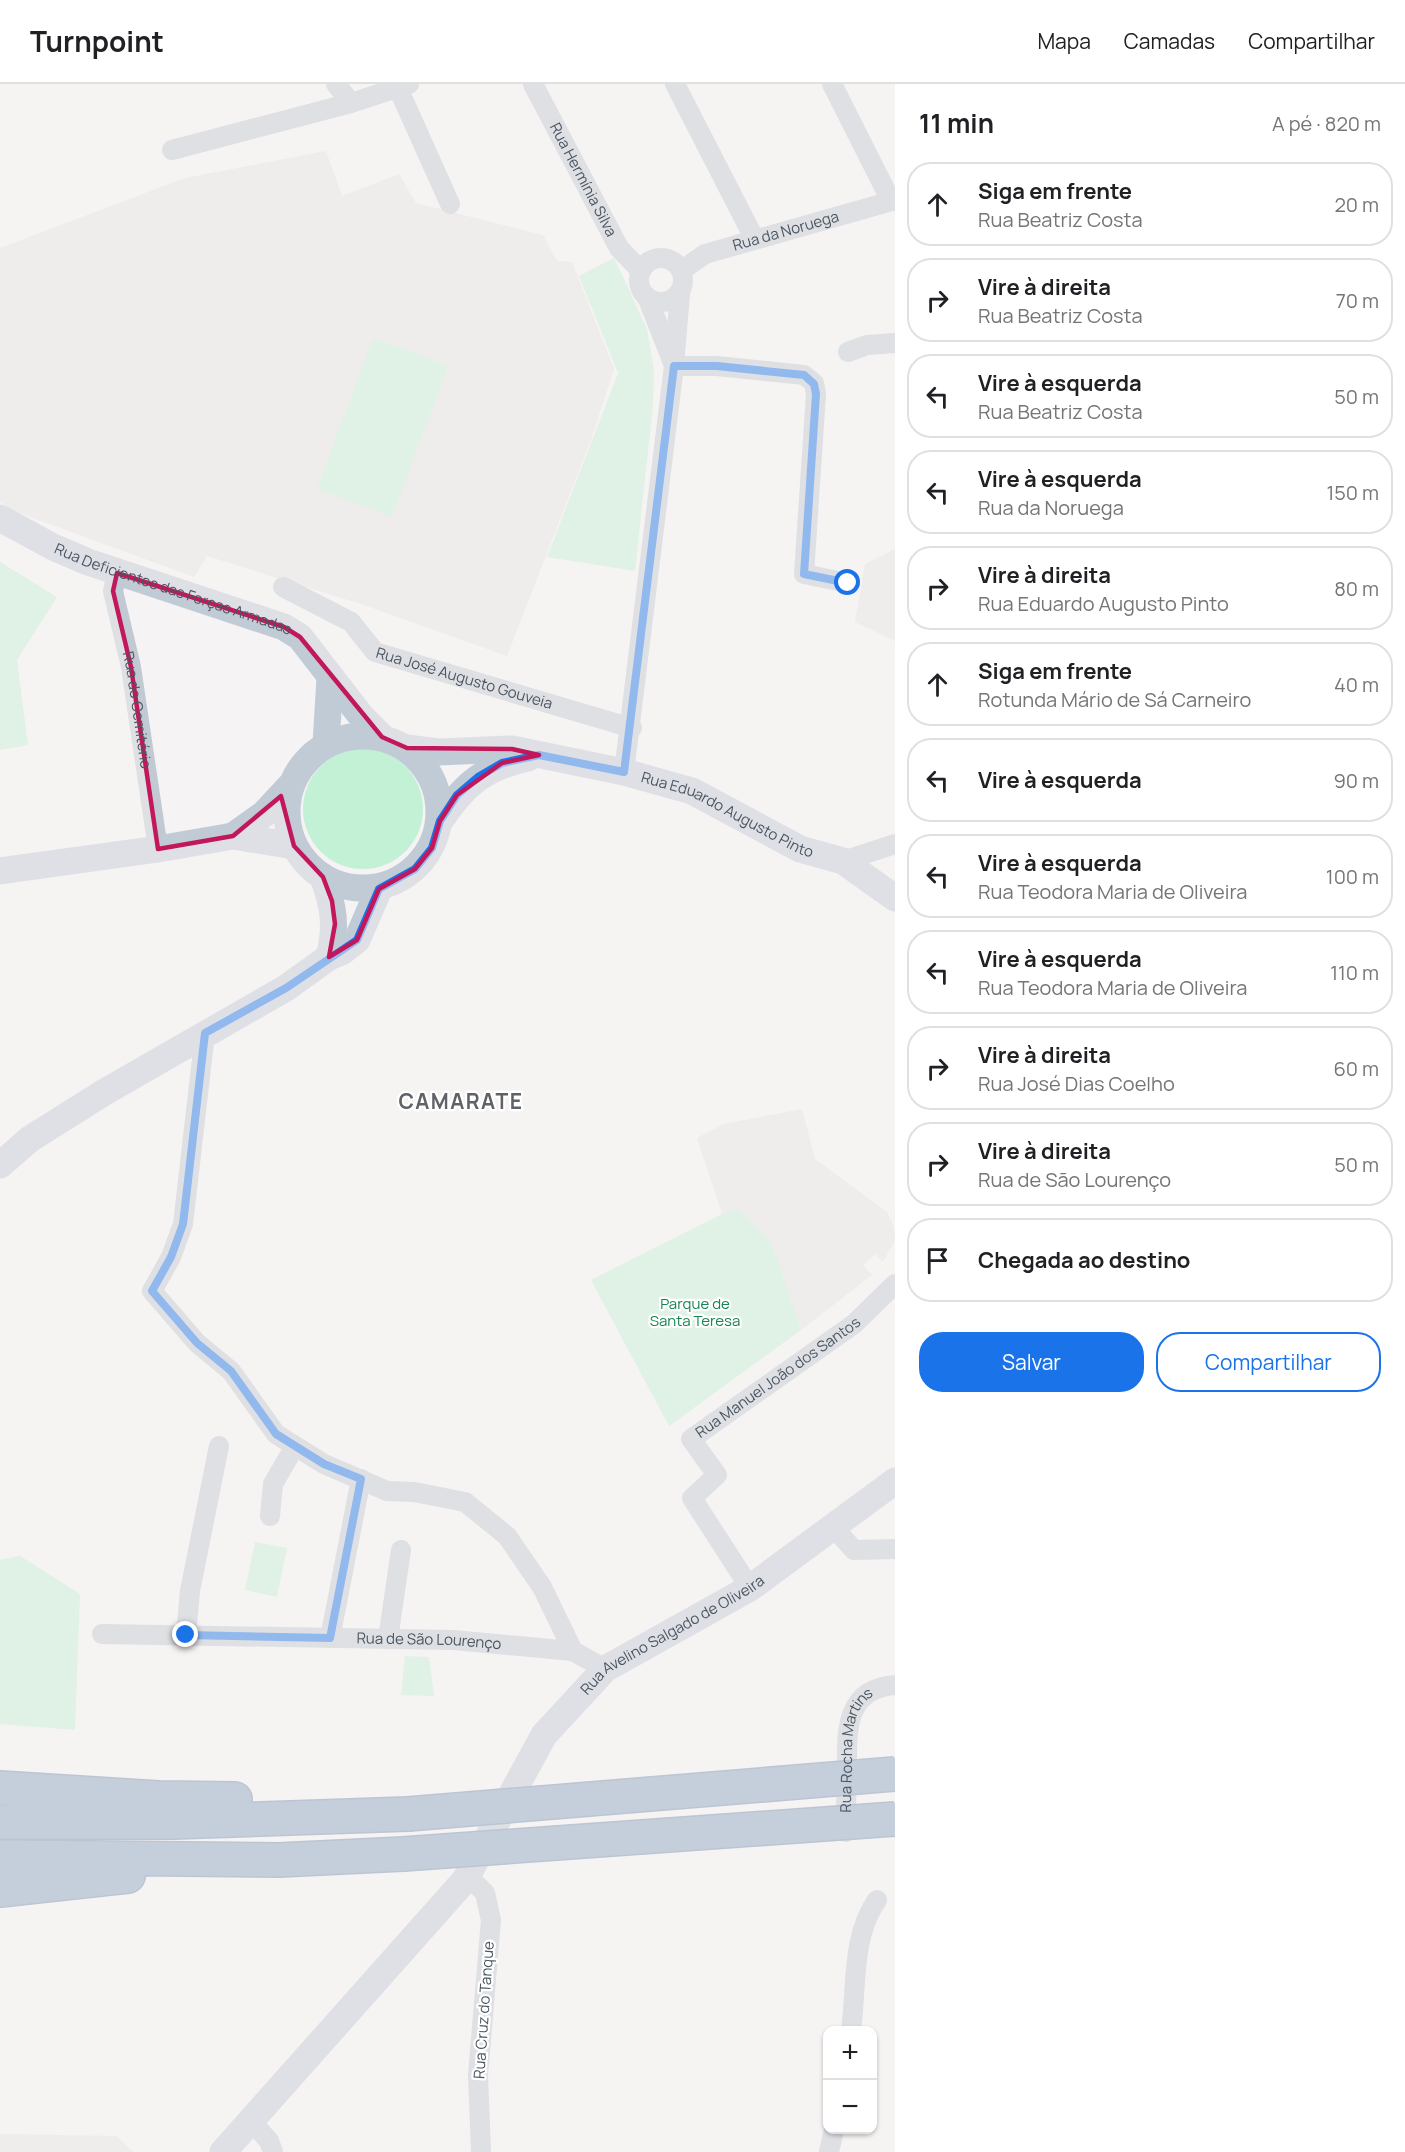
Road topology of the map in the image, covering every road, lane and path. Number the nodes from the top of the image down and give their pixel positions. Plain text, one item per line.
1 (336, 84) edge
2 (533, 84) edge
3 (675, 84) edge
4 (832, 84) edge
5 (403, 86) edge
6 (351, 103) junction
7 (172, 150) dead end
8 (893, 201) edge
9 (450, 204) dead end
10 (754, 238) junction
11 (682, 270) junction
12 (641, 271) junction
13 (680, 294) junction
14 (648, 299) junction
15 (895, 343) edge
16 (848, 352) dead end
17 (674, 366) junction
18 (0, 518) edge
19 (117, 573) junction
20 (848, 583) dead end
21 (283, 587) dead end
22 (330, 678) junction
23 (632, 728) junction
24 (382, 737) junction
25 (326, 744) junction
26 (407, 748) junction
27 (539, 755) junction
28 (624, 772) junction
29 (290, 786) junction
30 (440, 821) junction
31 (232, 836) junction
32 (895, 844) edge
33 (294, 846) junction
34 (158, 849) junction
35 (843, 861) junction
36 (0, 870) edge
37 (323, 878) junction
38 (379, 889) junction
39 (895, 898) edge
40 (329, 957) junction
41 (205, 1033) junction
42 (0, 1165) edge
43 (895, 1284) edge
44 (219, 1446) dead end
45 (296, 1446) junction
46 (361, 1479) junction
47 (895, 1481) edge
48 (270, 1516) dead end
49 (833, 1527) junction
50 (895, 1549) edge
51 (401, 1550) dead end
52 (750, 1588) junction
53 (102, 1634) dead end
54 (186, 1635) junction
55 (330, 1638) junction
56 (388, 1639) junction
57 (573, 1651) junction
58 (605, 1669) junction
59 (895, 1685) edge
60 (895, 1774) edge
61 (0, 1788) edge
62 (398, 1814) junction
63 (895, 1819) edge
64 (0, 1822) edge
65 (846, 1838) dead end
66 (0, 1857) edge
67 (279, 1860) junction
68 (465, 1880) junction
69 (0, 1890) edge
70 (877, 1900) dead end
71 (851, 2026) edge
72 (252, 2122) junction
73 (833, 2134) edge
74 (224, 2152) edge
75 (273, 2152) edge
76 (481, 2152) edge
77 (829, 2152) edge

1 - 6 street
2 - 12 street, Rua Hermínia Silva
3 - 10 street
4 - 8 street
5 - 6 street
5 - 9 street
6 - 7 street
8 - 10 street, Rua da Noruega
10 - 11 street, Rua da Noruega
11 - 12 street
11 - 13 street
12 - 14 street
13 - 14 street
13 - 17 street
14 - 17 street
15 - 16 street
17 - 20 street
17 - 23 street
18 - 19 street, Rua Deficientes das Forças Armadas
19 - 22 street, Rua Deficientes das Forças Armadas
19 - 34 street, Rua do Cemitério
21 - 23 street, Rua José Augusto Gouveia
22 - 24 street, Rua Deficientes das Forças Armadas
22 - 25 street
23 - 28 street
24 - 25 street
24 - 26 street
25 - 29 street
26 - 27 street, Rua Eduardo Augusto Pinto
26 - 30 street
27 - 28 street, Rua Eduardo Augusto Pinto
27 - 30 street, Rua Eduardo Augusto Pinto
28 - 35 street, Rua Eduardo Augusto Pinto
29 - 31 street
29 - 33 street
30 - 38 street
31 - 33 street
31 - 34 street
32 - 35 street
33 - 37 street
34 - 36 street
35 - 39 street, Rua Eduardo Augusto Pinto
37 - 38 street
37 - 40 street
38 - 40 street
40 - 41 street
41 - 42 street
41 - 45 street
43 - 52 street, Rua Manuel João dos Santos
44 - 54 street
45 - 46 street
45 - 48 street
46 - 55 street
46 - 57 street
47 - 49 street, Rua Avelino Salgado de Oliveira
49 - 50 street
49 - 52 street, Rua Avelino Salgado de Oliveira
51 - 56 street
52 - 58 street, Rua Avelino Salgado de Oliveira
53 - 54 street, Rua de São Lourenço
54 - 55 street, Rua de São Lourenço
55 - 56 street, Rua de São Lourenço
56 - 57 street, Rua de São Lourenço
57 - 58 street, Rua de São Lourenço
58 - 68 street, Rua Avelino Salgado de Oliveira
59 - 65 street, Rua Rocha Martins
60 - 62 highway, bridge
61 - 62 highway
62 - 64 highway
63 - 67 highway, bridge
66 - 67 highway
67 - 69 highway
68 - 72 street, Rua Avelino Salgado de Oliveira
68 - 76 street, Rua Cruz do Tanque
70 - 71 street
72 - 74 street, Rua Avelino Salgado de Oliveira
72 - 75 street
73 - 77 street

